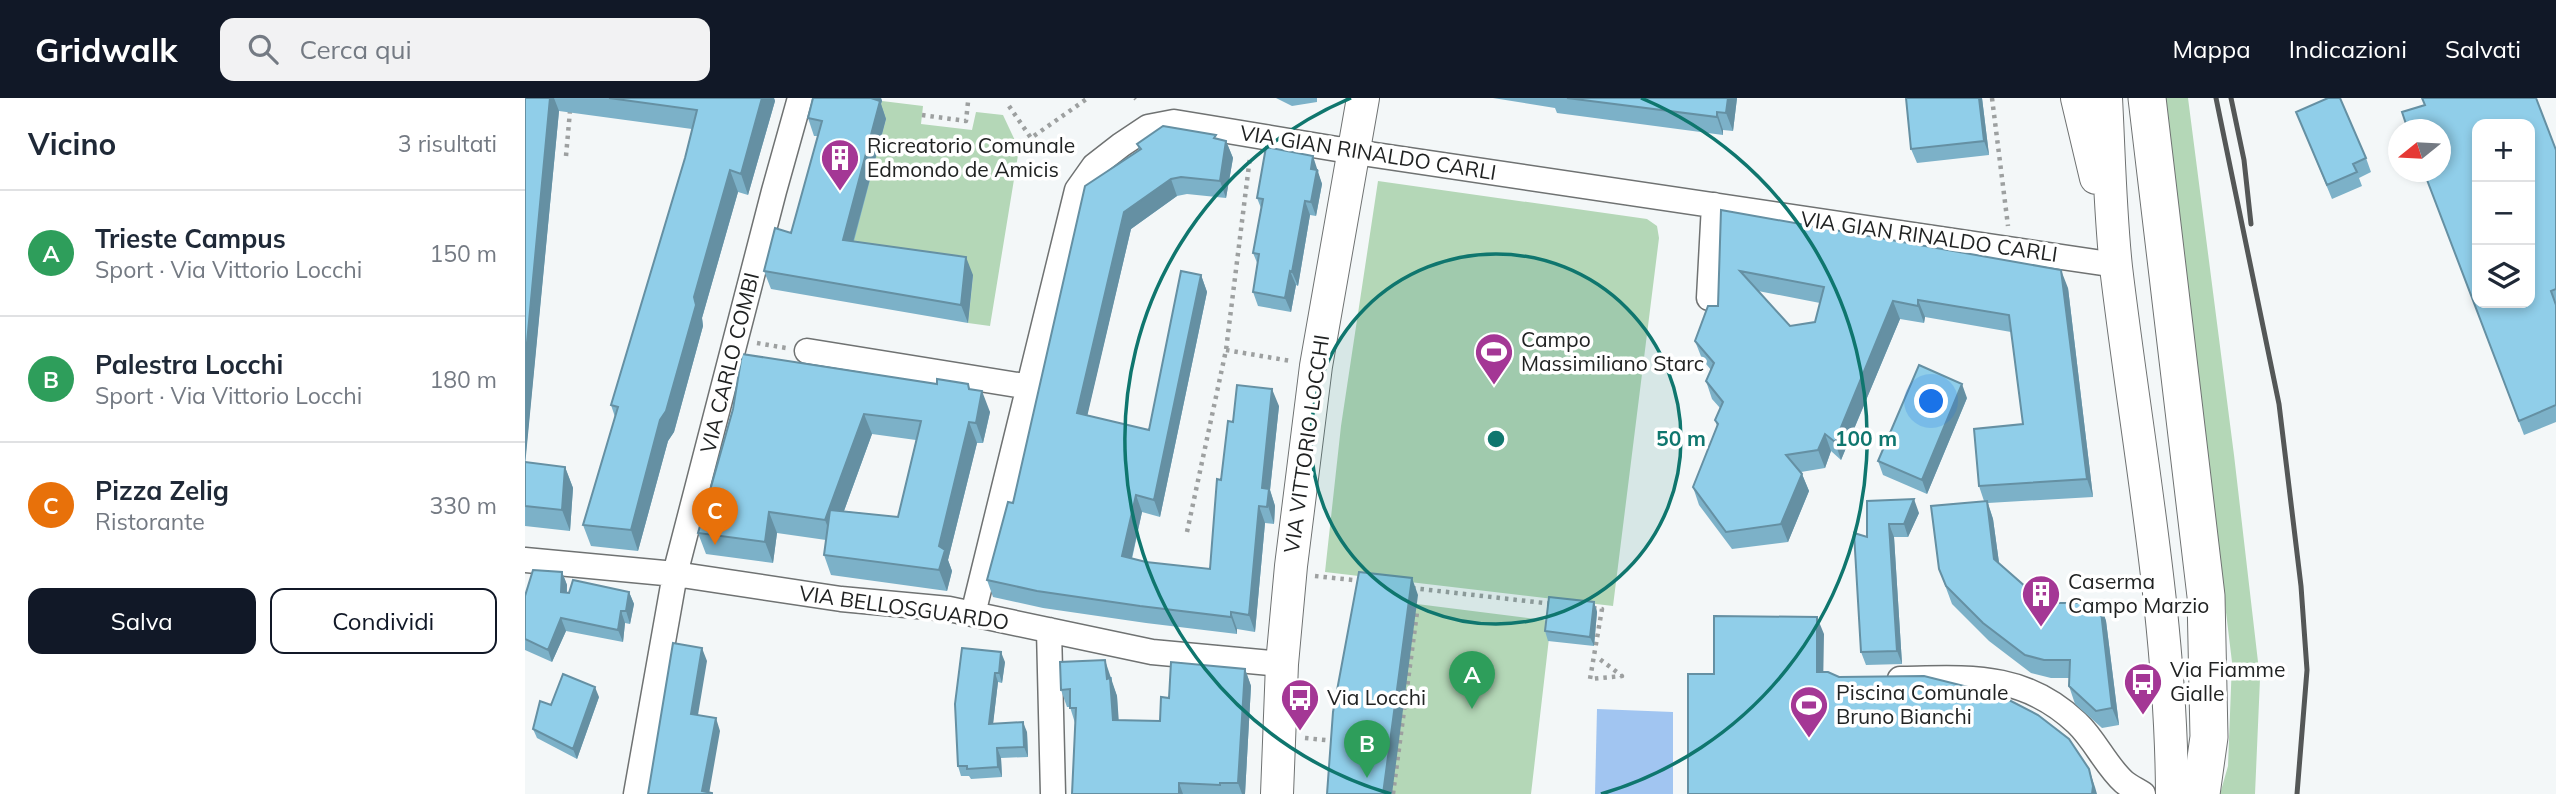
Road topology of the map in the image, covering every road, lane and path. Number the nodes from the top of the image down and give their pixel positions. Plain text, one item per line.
1 (800, 98) edge
2 (1089, 98) edge
3 (1363, 98) edge
4 (1992, 98) edge
5 (2077, 98) edge
6 (2106, 98) edge
7 (2147, 98) edge
8 (968, 102) dead end
9 (1009, 106) dead end
10 (557, 109) dead end
11 (922, 115) dead end
12 (1250, 152) dead end
13 (1355, 152) junction
14 (566, 156) dead end
15 (1714, 205) junction
16 (2008, 226) dead end
17 (2116, 265) junction
18 (1709, 298) dead end
19 (752, 343) dead end
20 (800, 350) joint
21 (1226, 350) junction
22 (1298, 363) dead end
23 (1030, 387) junction
24 (1187, 532) dead end
25 (525, 560) edge
26 (675, 574) junction
27 (1314, 575) dead end
28 (1366, 582) edge
29 (1405, 587) edge
30 (1418, 605) dead end
31 (1562, 605) edge
32 (1589, 608) edge
33 (973, 614) junction
34 (1049, 630) junction
35 (1597, 657) dead end
36 (1282, 664) junction
37 (1871, 680) edge
38 (1304, 738) dead end
39 (1339, 742) edge
40 (636, 794) edge
41 (1053, 794) edge
42 (1277, 794) edge
43 (1394, 794) edge
44 (2143, 794) edge
45 (2172, 794) edge
46 (2201, 794) edge

1 - 26 street, VIA CARLO COMBI
2 - 9 path
3 - 13 main road, VIA VITTORIO LOCCHI
4 - 16 path
5 - 17 main road
6 - 17 main road
7 - 46 highway
8 - 11 path
10 - 14 path
12 - 21 path
13 - 15 street, VIA GIAN RINALDO CARLI
13 - 23 street, VIA GIAN RINALDO CARLI
13 - 36 main road, VIA VITTORIO LOCCHI
15 - 17 street, VIA GIAN RINALDO CARLI
15 - 18 street
17 - 45 main road
19 - 20 path
20 - 23 street
21 - 22 path
21 - 24 path
23 - 33 street, VIA GIAN RINALDO CARLI
25 - 26 street, VIA BELLOSGUARDO
26 - 33 street, VIA BELLOSGUARDO
26 - 40 street, VIA CARLO COMBI
27 - 28 path
29 - 31 path
30 - 43 path
32 - 35 path
33 - 34 street, VIA BELLOSGUARDO
34 - 36 street, VIA BELLOSGUARDO
34 - 41 street
36 - 42 main road, VIA VITTORIO LOCCHI
37 - 44 street
38 - 39 path

